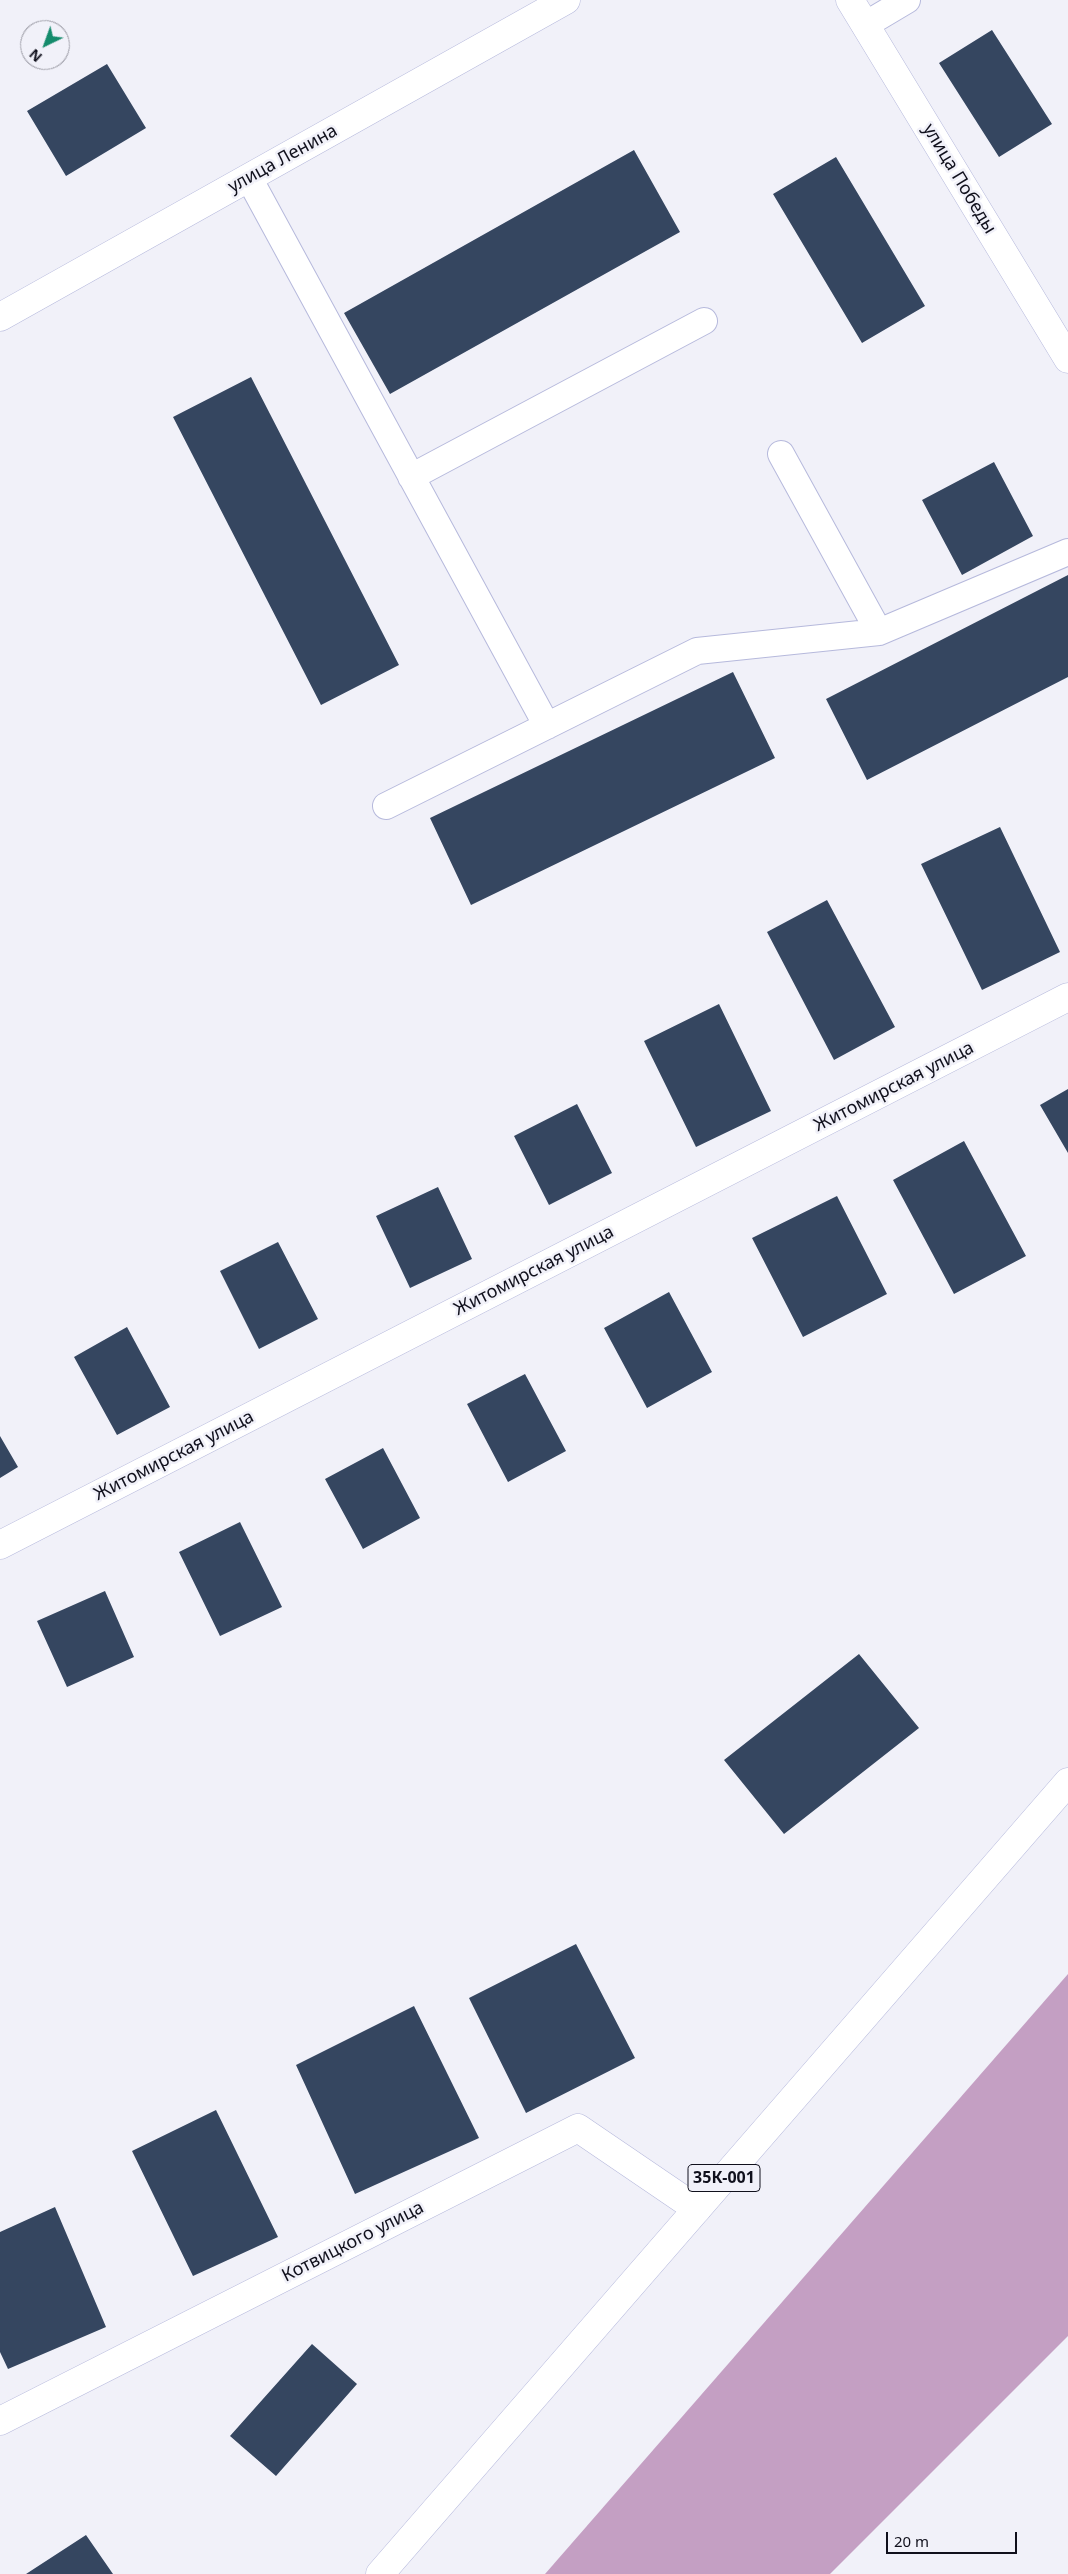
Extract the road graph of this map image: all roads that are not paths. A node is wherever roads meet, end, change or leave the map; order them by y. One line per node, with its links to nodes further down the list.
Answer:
1 (566, 0): 5 (main road, улица Ленина)
2 (850, 0): 4 (main road, улица Победы)
3 (907, 0): 4 (lane)
4 (865, 25): 8 (main road, улица Победы)
5 (249, 178): 6 (main road, улица Ленина); 10 (lane)
6 (0, 317)
7 (704, 321): 10 (lane)
8 (1068, 359)
9 (781, 454): 12 (lane)
10 (411, 477): 13 (lane)
11 (1068, 552): 12 (lane)
12 (879, 632): 13 (lane)
13 (547, 726): 14 (lane)
14 (386, 806)
15 (1068, 998): 16 (main road, Житомирская улица)
16 (0, 1545)
17 (1068, 1782): 18 (main road, 35К-001)
18 (697, 2209): 19 (main road, Котвицкого улица); 20 (main road, 35К-001)
19 (0, 2421)
20 (380, 2574)

